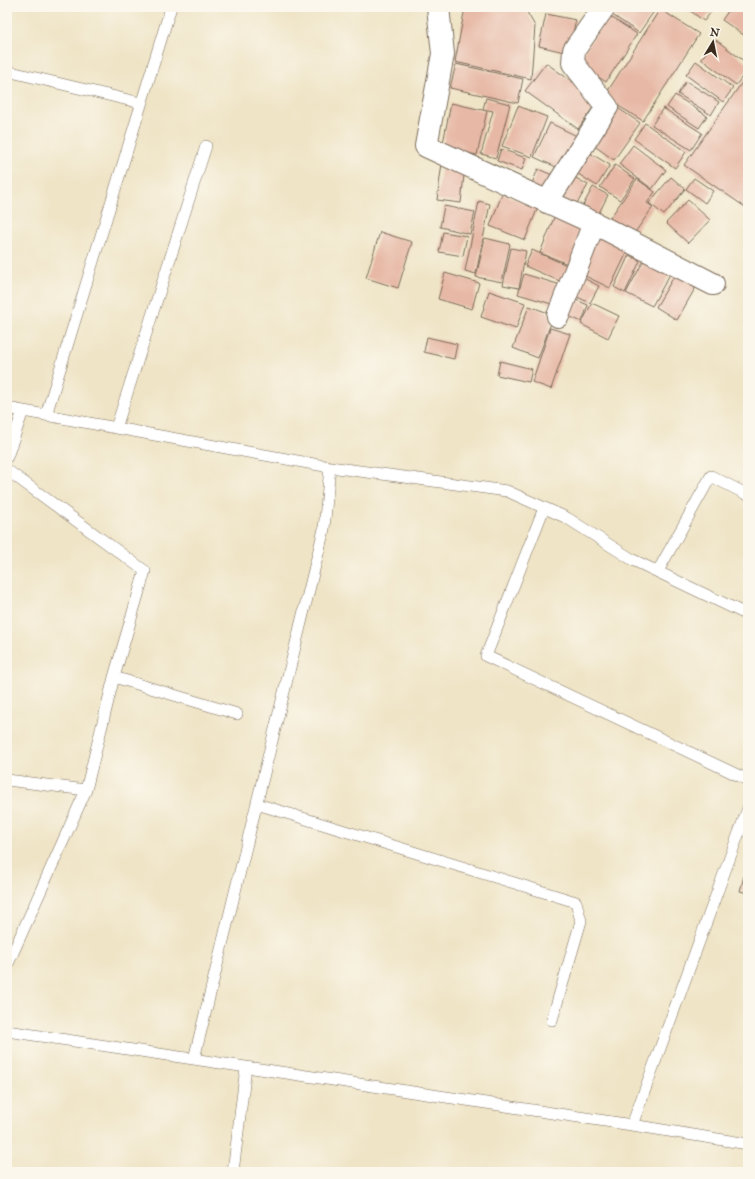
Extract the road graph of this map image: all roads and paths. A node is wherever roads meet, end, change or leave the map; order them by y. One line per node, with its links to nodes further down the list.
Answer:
1 (171, 7): 5 (lane)
2 (438, 7): 7 (street)
3 (604, 7): 7 (street)
4 (7, 71): 5 (lane)
5 (141, 103): 13 (lane)
6 (206, 146): 14 (lane)
7 (547, 202): 8 (street)
8 (594, 223): 9 (street); 10 (street)
9 (713, 284)
10 (558, 316)
11 (7, 408): 12 (lane)
12 (23, 411): 13 (lane); 15 (lane)
13 (46, 415): 14 (lane)
14 (116, 428): 16 (lane)
15 (7, 457)
16 (330, 467): 19 (lane); 27 (lane)
17 (7, 470): 22 (lane)
18 (748, 496): 20 (lane)
19 (544, 508): 20 (lane); 25 (lane)
20 (658, 571): 21 (lane)
21 (748, 615)
22 (114, 677): 23 (lane); 26 (lane)
23 (237, 714)
24 (7, 780): 26 (lane)
25 (748, 780)
26 (86, 790): 29 (lane)
27 (257, 804): 30 (lane); 32 (lane)
28 (748, 808): 34 (lane)
29 (7, 966)
30 (552, 1020)
31 (7, 1031): 32 (lane)
32 (194, 1059): 33 (lane)
33 (246, 1067): 34 (lane); 36 (lane)
34 (632, 1125): 35 (lane)
35 (748, 1144)
36 (233, 1172)

